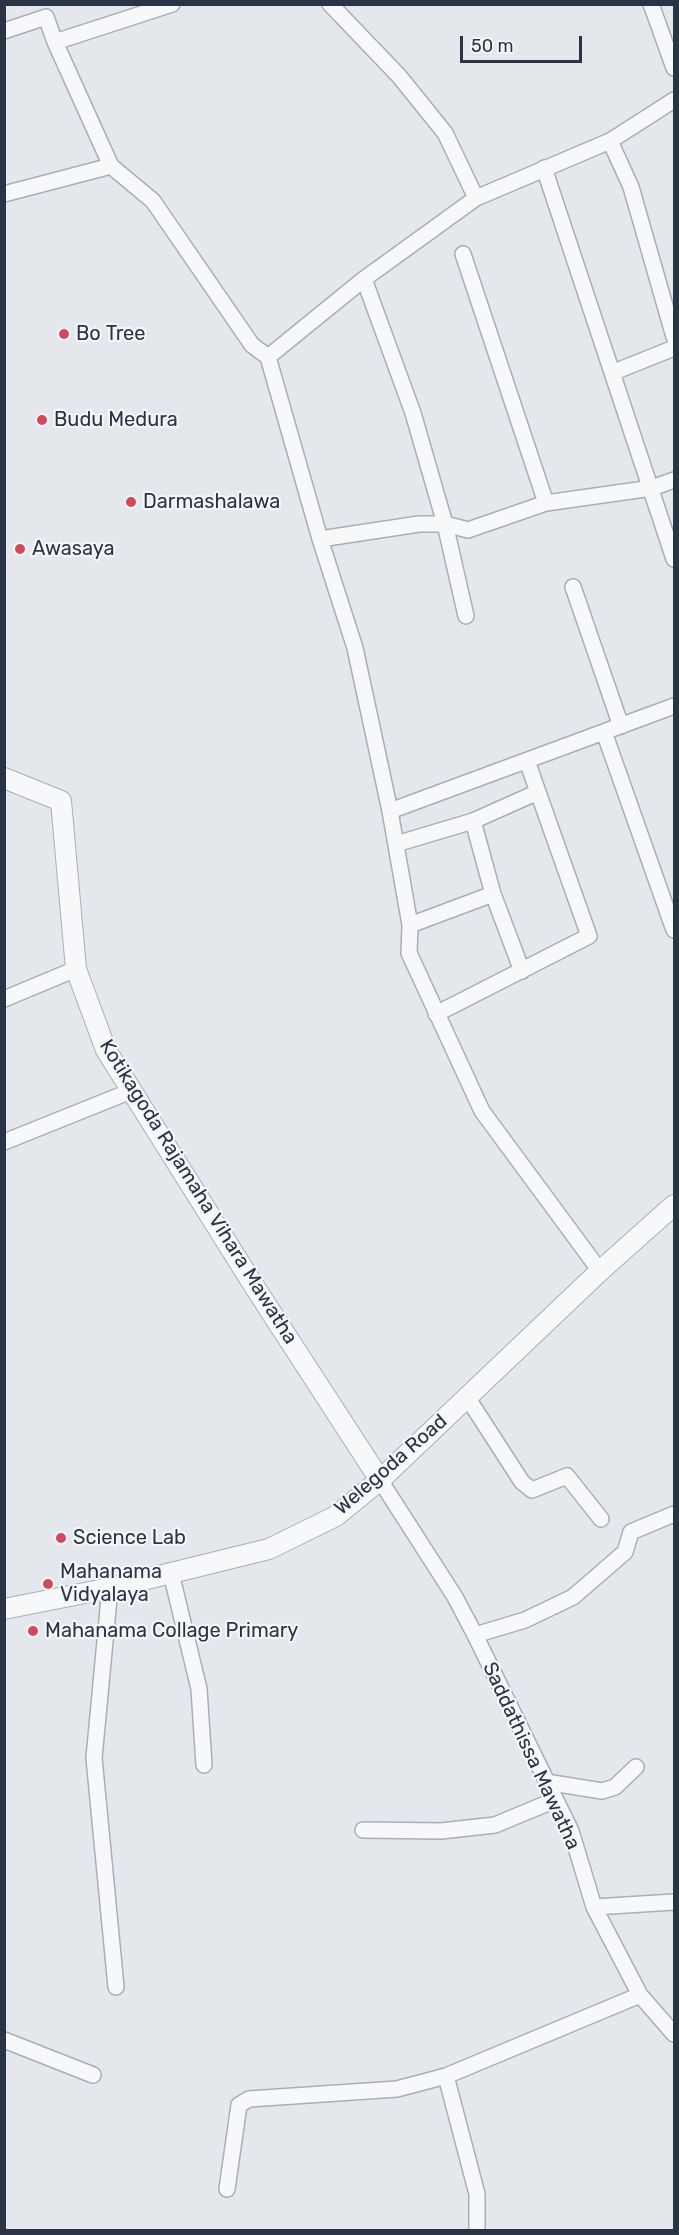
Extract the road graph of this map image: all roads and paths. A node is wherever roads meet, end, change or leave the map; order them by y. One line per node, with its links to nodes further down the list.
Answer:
1 (172, 4): 5 (street)
2 (330, 4): 12 (street)
3 (651, 4): 6 (street)
4 (4, 31): 5 (street)
5 (55, 42): 9 (street)
6 (675, 69)
7 (675, 100): 8 (street)
8 (610, 141): 10 (street); 15 (street)
9 (111, 165): 11 (street); 17 (street)
10 (544, 168): 12 (street); 18 (street)
11 (4, 194)
12 (476, 198): 14 (street)
13 (463, 254): 21 (street)
14 (364, 279): 17 (street); 22 (street)
15 (675, 337)
16 (675, 348): 18 (street)
17 (268, 357): 23 (street)
18 (614, 372): 20 (street)
19 (675, 480): 20 (street)
20 (652, 488): 21 (street); 24 (street)
21 (546, 503): 22 (street)
22 (445, 524): 23 (street); 26 (street)
23 (320, 539): 33 (street)
24 (674, 554)
25 (573, 586): 28 (street)
26 (466, 616)
27 (675, 706): 28 (street)
28 (621, 726): 29 (street)
29 (604, 732): 30 (street); 37 (street)
30 (526, 761): 32 (street); 33 (street)
31 (4, 778): 40 (street, Kotikagoda Rajamaha Vihara Mawatha)
32 (538, 792): 34 (street); 41 (street)
33 (390, 811): 35 (street)
34 (473, 821): 35 (street); 36 (street)
35 (396, 844): 38 (street)
36 (493, 894): 38 (street); 41 (street)
37 (671, 909): 39 (street)
38 (410, 925): 43 (street)
39 (675, 930)
40 (75, 969): 42 (street); 44 (street, Kotikagoda Rajamaha Vihara Mawatha)
41 (522, 970): 43 (street)
42 (4, 999)
43 (436, 1014): 47 (street)
44 (130, 1091): 45 (street); 49 (street, Kotikagoda Rajamaha Vihara Mawatha)
45 (4, 1142)
46 (675, 1205): 47 (street, Welegoda Road)
47 (600, 1271): 48 (street, Welegoda Road)
48 (467, 1397): 49 (street, Welegoda Road); 51 (street)
49 (380, 1480): 52 (street, Welegoda Road); 55 (street, Saddathissa Mawatha)
50 (675, 1514): 55 (street)
51 (601, 1519)
52 (171, 1573): 53 (street, Welegoda Road); 56 (street)
53 (110, 1588): 54 (street, Welegoda Road); 63 (street)
54 (4, 1609)
55 (475, 1635): 58 (street, Saddathissa Mawatha)
56 (204, 1765)
57 (636, 1767): 58 (street)
58 (546, 1782): 59 (street, Saddathissa Mawatha)
59 (555, 1800): 60 (street); 62 (street, Saddathissa Mawatha)
60 (363, 1830)
61 (675, 1902): 62 (street)
62 (594, 1907): 64 (street, Saddathissa Mawatha)
63 (116, 1987)
64 (640, 1995): 65 (street, Saddathissa Mawatha); 68 (street)
65 (675, 2034)
66 (4, 2040): 67 (street)
67 (93, 2075)
68 (446, 2076): 69 (street); 70 (street)
69 (227, 2189)
70 (477, 2230)

